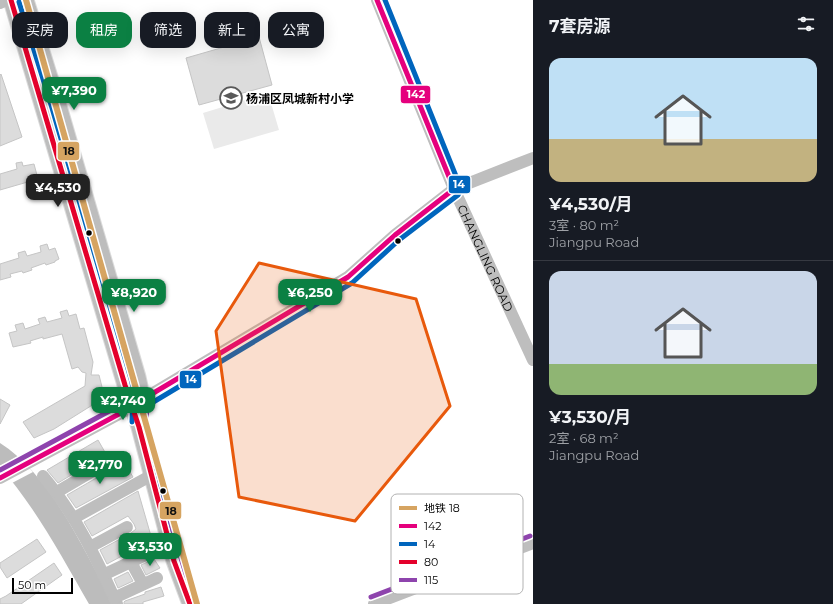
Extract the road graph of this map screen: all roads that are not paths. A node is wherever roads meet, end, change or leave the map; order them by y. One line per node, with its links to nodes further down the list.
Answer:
1 (7, 0): 5 (street)
2 (11, 0): 9 (main road)
3 (26, 0): 9 (main road)
4 (377, 0): 7 (street, CHANGLING ROAD)
5 (0, 3)
6 (533, 158): 7 (street)
7 (454, 189): 8 (street, CHANGLING ROAD); 9 (street)
8 (533, 360)
9 (136, 404): 11 (main road); 13 (street)
10 (113, 459): 14 (street)
11 (152, 475): 15 (street); 18 (main road)
12 (43, 476): 14 (street)
13 (3, 477)
14 (57, 492): 15 (street)
15 (74, 518): 19 (street)
16 (126, 527): 19 (street)
17 (533, 543): 20 (street)
18 (169, 544): 21 (street); 27 (main road)
19 (90, 547): 22 (street)
20 (523, 547)
21 (131, 562): 22 (street); 24 (street)
22 (103, 575): 26 (street)
23 (157, 578): 24 (street)
24 (143, 584): 26 (street)
25 (400, 594): 28 (street)
26 (116, 601)
27 (190, 604)
28 (374, 604)

